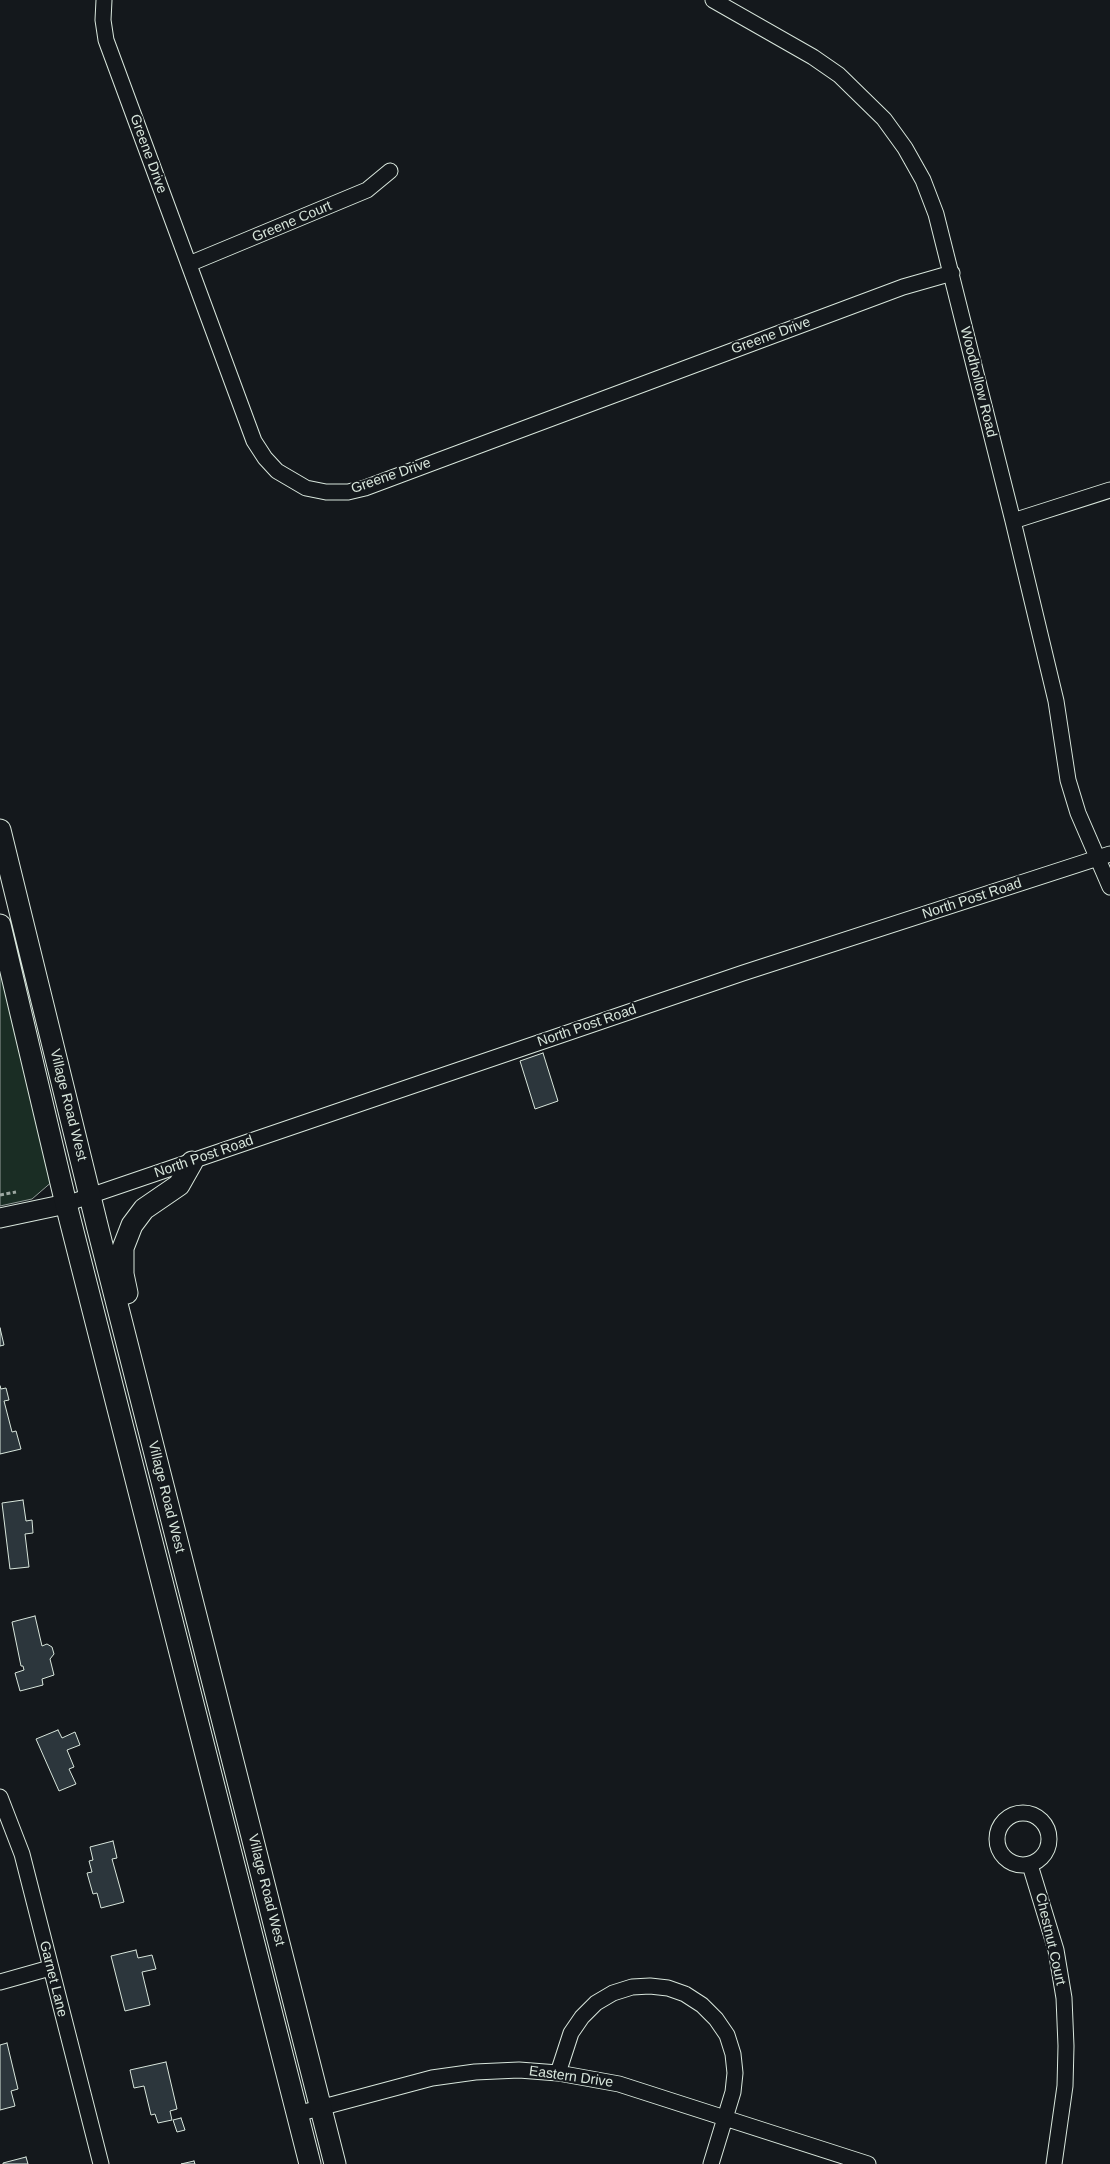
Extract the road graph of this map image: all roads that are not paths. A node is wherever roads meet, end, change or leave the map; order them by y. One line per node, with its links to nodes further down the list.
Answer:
1 (104, 0): 4 (street, Greene Drive)
2 (713, 0): 5 (street, Woodhollow Road)
3 (390, 171): 4 (street, Greene Court)
4 (189, 264): 5 (street, Greene Drive)
5 (952, 274): 7 (street, Woodhollow Road)
6 (1110, 490): 7 (street)
7 (1013, 522): 9 (street, Woodhollow Road)
8 (0, 830): 13 (main road, Village Road West)
9 (1103, 856): 10 (street, Woodhollow Road); 12 (street, North Post Road)
10 (1110, 887)
11 (0, 925): 14 (main road, Village Road West)
12 (192, 1162): 13 (street, North Post Road); 16 (main road)
13 (90, 1197): 14 (street, North Post Road); 16 (main road, Village Road West)
14 (66, 1204): 15 (street); 23 (main road, Village Road West)
15 (0, 1218)
16 (215, 1687): 22 (main road, Village Road West)
17 (0, 1797): 19 (street, Garnet Lane)
18 (1030, 1864): 30 (street, Chestnut Court)
19 (50, 1968): 20 (street); 25 (street, Garnet Lane)
20 (0, 1982)
21 (558, 2073): 22 (street, Eastern Drive); 24 (street, Eastern Drive); 24 (street)
22 (321, 2108): 23 (street, Eastern Drive); 27 (main road, Village Road West)
23 (297, 2114): 26 (main road, Village Road West)
24 (726, 2118): 28 (street); 29 (street, Eastern Drive)
25 (101, 2164)
26 (310, 2164)
27 (335, 2164)
28 (711, 2164)
29 (868, 2164)
30 (1054, 2164)

